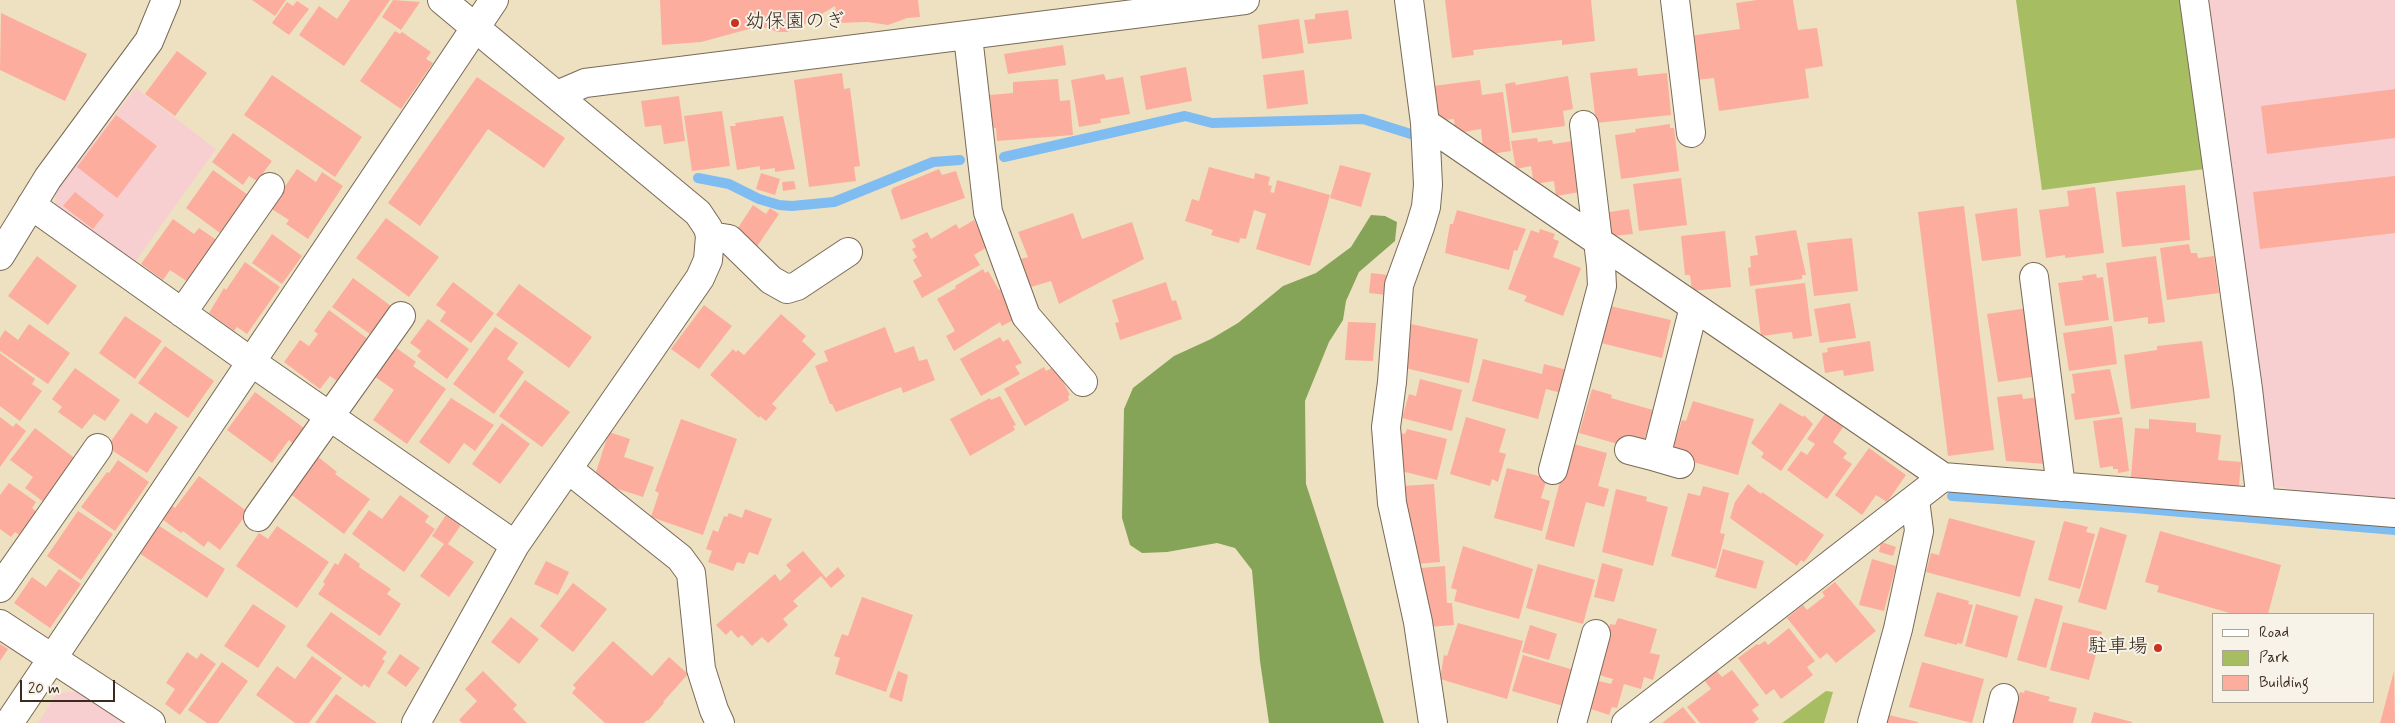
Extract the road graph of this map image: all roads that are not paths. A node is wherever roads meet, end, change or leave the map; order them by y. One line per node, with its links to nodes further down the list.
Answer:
1 (166, 0): 15 (street)
2 (442, 0): 8 (street)
3 (494, 0): 8 (street)
4 (1245, 0): 9 (street)
5 (1409, 0): 11 (street)
6 (1675, 0): 13 (street)
7 (2194, 0): 34 (street)
8 (476, 26): 10 (street); 24 (street)
9 (968, 36): 10 (street); 25 (street)
10 (556, 95): 16 (street)
11 (1425, 123): 18 (street); 46 (street)
12 (1584, 125): 18 (street)
13 (1691, 134)
14 (270, 187): 21 (street)
15 (31, 206): 19 (street); 21 (street)
16 (710, 236): 17 (street); 29 (street)
17 (848, 252)
18 (1600, 253): 22 (street); 30 (street)
19 (0, 256)
20 (2034, 277): 32 (street)
21 (182, 313): 24 (street)
22 (1692, 315): 28 (street); 31 (street)
23 (402, 316): 26 (street)
24 (250, 361): 26 (street); 41 (street)
25 (1083, 382)
26 (330, 416): 36 (street); 37 (street)
27 (98, 448): 38 (street)
28 (1628, 450)
29 (568, 469): 37 (street); 45 (street)
30 (1553, 470)
31 (1943, 478): 32 (street); 33 (street)
32 (2061, 487): 34 (street)
33 (1915, 500): 48 (street); 49 (street)
34 (2261, 502): 35 (street)
35 (2395, 513)
36 (258, 517)
37 (515, 545): 44 (street)
38 (0, 588)
39 (0, 624): 41 (street)
40 (1596, 634): 47 (street)
41 (53, 659): 42 (street); 43 (street)
42 (9, 723)
43 (151, 723)
44 (416, 723)
45 (720, 723)
46 (1433, 723)
47 (1572, 723)
48 (1626, 723)
49 (1872, 723)

